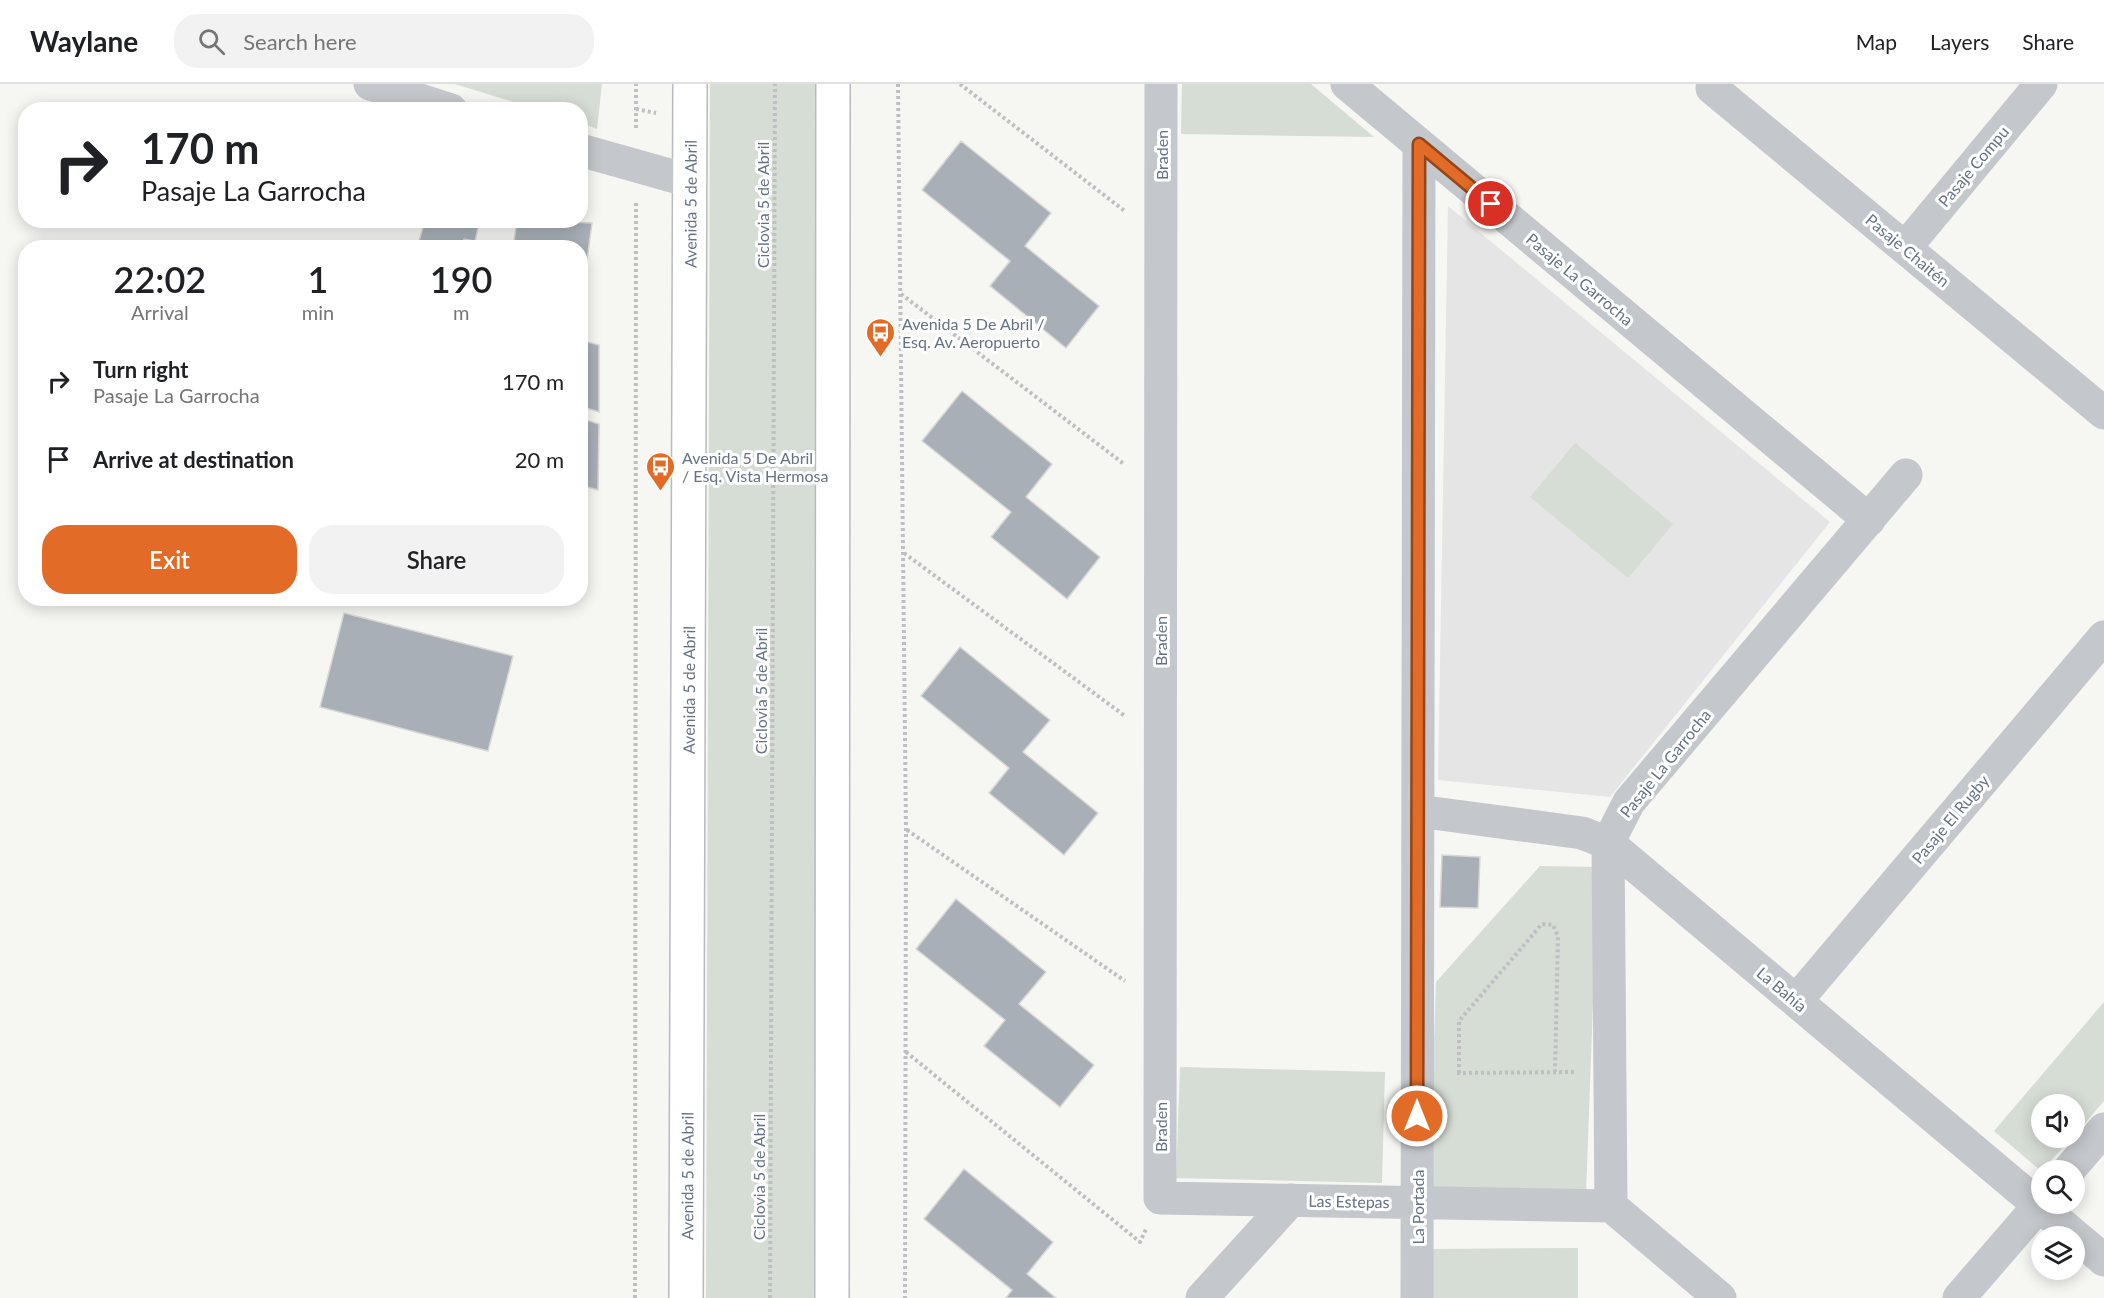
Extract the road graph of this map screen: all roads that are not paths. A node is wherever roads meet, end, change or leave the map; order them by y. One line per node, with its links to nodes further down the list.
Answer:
1 (370, 84): 8 (street)
2 (690, 84): 11 (main road, Avenida 5 de Abril)
3 (832, 84): 31 (main road)
4 (1161, 84): 23 (street, Braden)
5 (1347, 84): 9 (street, Pasaje La Garrocha)
6 (2041, 84): 12 (street, Pasaje Compu)
7 (1713, 86): 12 (street, Pasaje Chaitén)
8 (426, 102)
9 (1419, 144): 15 (street, Pasaje La Garrocha); 17 (street, La Portada)
10 (588, 152): 11 (street)
11 (690, 181): 30 (main road, Avenida 5 de Abril)
12 (1905, 248): 13 (street, Pasaje Chaitén)
13 (2100, 403)
14 (1906, 475): 15 (street, Pasaje La Garrocha)
15 (1869, 520): 18 (street, Pasaje La Garrocha)
16 (2104, 637): 19 (street, Pasaje El Rugby)
17 (1418, 811): 18 (street, La Bahía); 25 (street, La Portada)
18 (1608, 843): 19 (street, La Bahía); 26 (street, Pasaje La Garrocha)
19 (1796, 1001): 22 (street, La Bahía)
20 (2104, 1129): 21 (street)
21 (2078, 1160)
22 (2031, 1197)
23 (1160, 1198): 24 (street, Las Estepas)
24 (1291, 1200): 25 (street, Las Estepas); 32 (street)
25 (1417, 1202): 26 (street, Las Estepas); 33 (street, La Portada)
26 (1611, 1206): 34 (street)
27 (2031, 1214): 35 (street)
28 (2051, 1214): 29 (street, La Bahía)
29 (2104, 1260)
30 (686, 1298)
31 (831, 1298)
32 (1202, 1298)
33 (1417, 1298)
34 (1720, 1298)
35 (1959, 1298)

